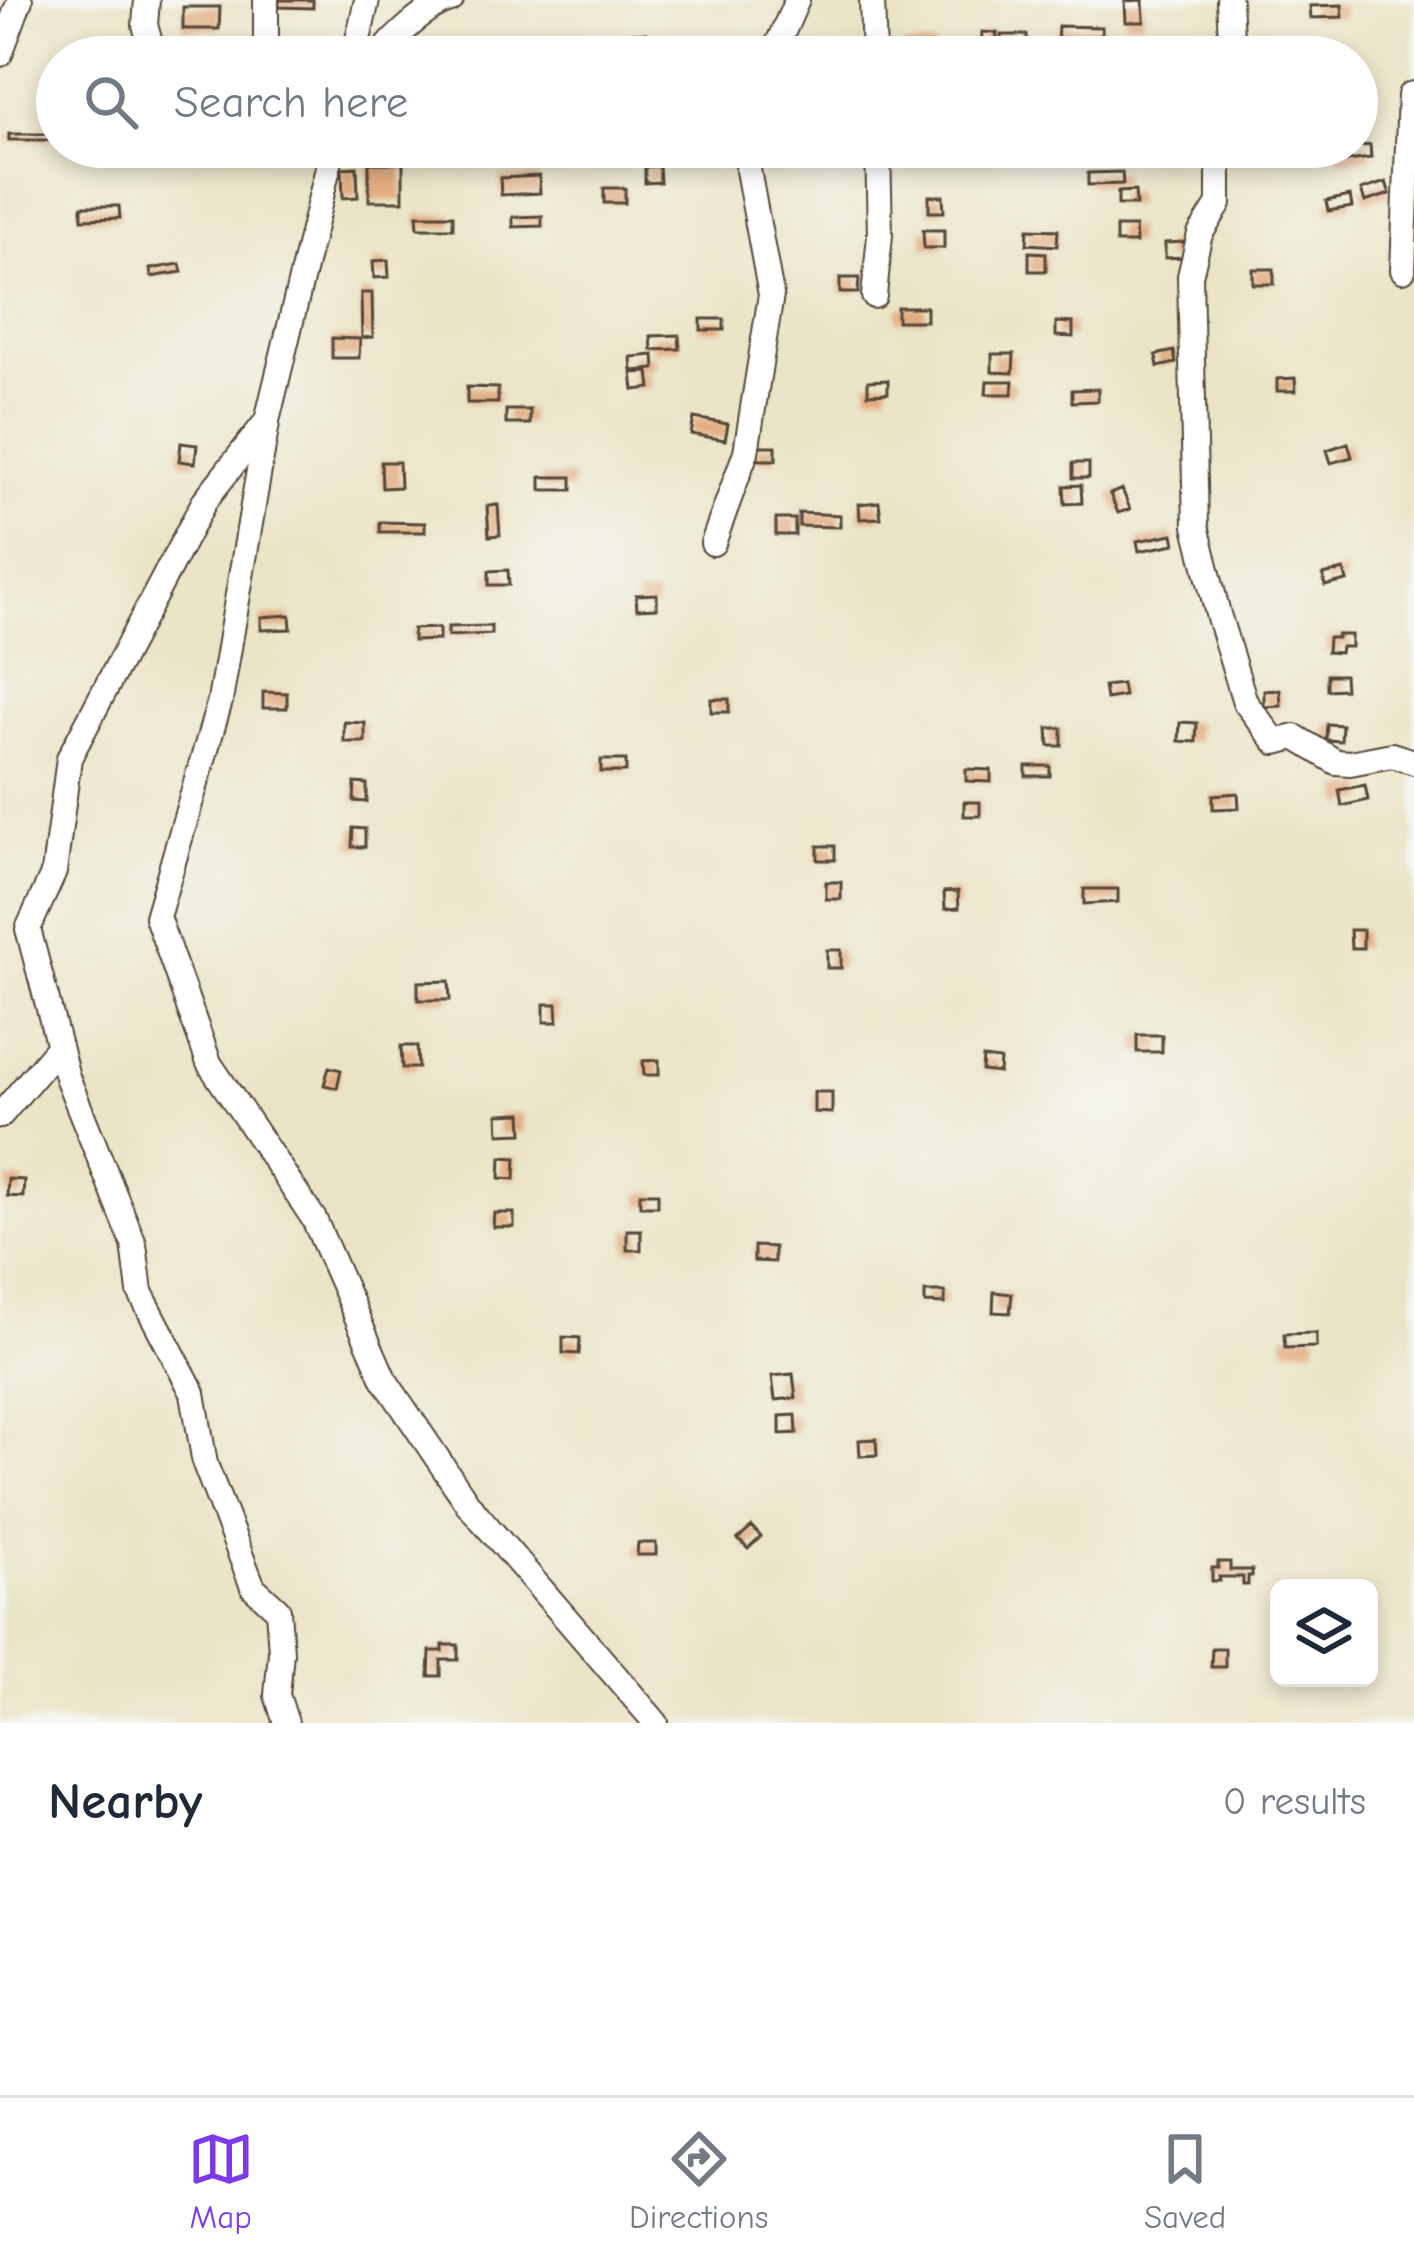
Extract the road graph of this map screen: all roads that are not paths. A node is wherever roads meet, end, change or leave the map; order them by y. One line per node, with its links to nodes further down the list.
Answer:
1 (20, 0): 16 (street)
2 (147, 0): 9 (street)
3 (266, 0): 10 (street)
4 (368, 0): 11 (street)
5 (452, 0): 12 (street)
6 (797, 0): 13 (street)
7 (872, 0): 14 (street)
8 (1229, 0): 15 (street)
9 (148, 36)
10 (266, 36)
11 (360, 36)
12 (399, 36)
13 (781, 36)
14 (873, 36)
15 (1231, 36)
16 (0, 54)
17 (1414, 94): 22 (street)
18 (328, 168): 24 (street)
19 (748, 168): 25 (street)
20 (878, 168): 23 (street)
21 (1219, 168): 26 (street)
22 (1403, 270)
23 (874, 296)
24 (267, 421): 27 (street); 30 (street)
25 (713, 543)
26 (1414, 762)
27 (58, 1046): 28 (street); 29 (street)
28 (0, 1116)
29 (286, 1723)
30 (656, 1723)

